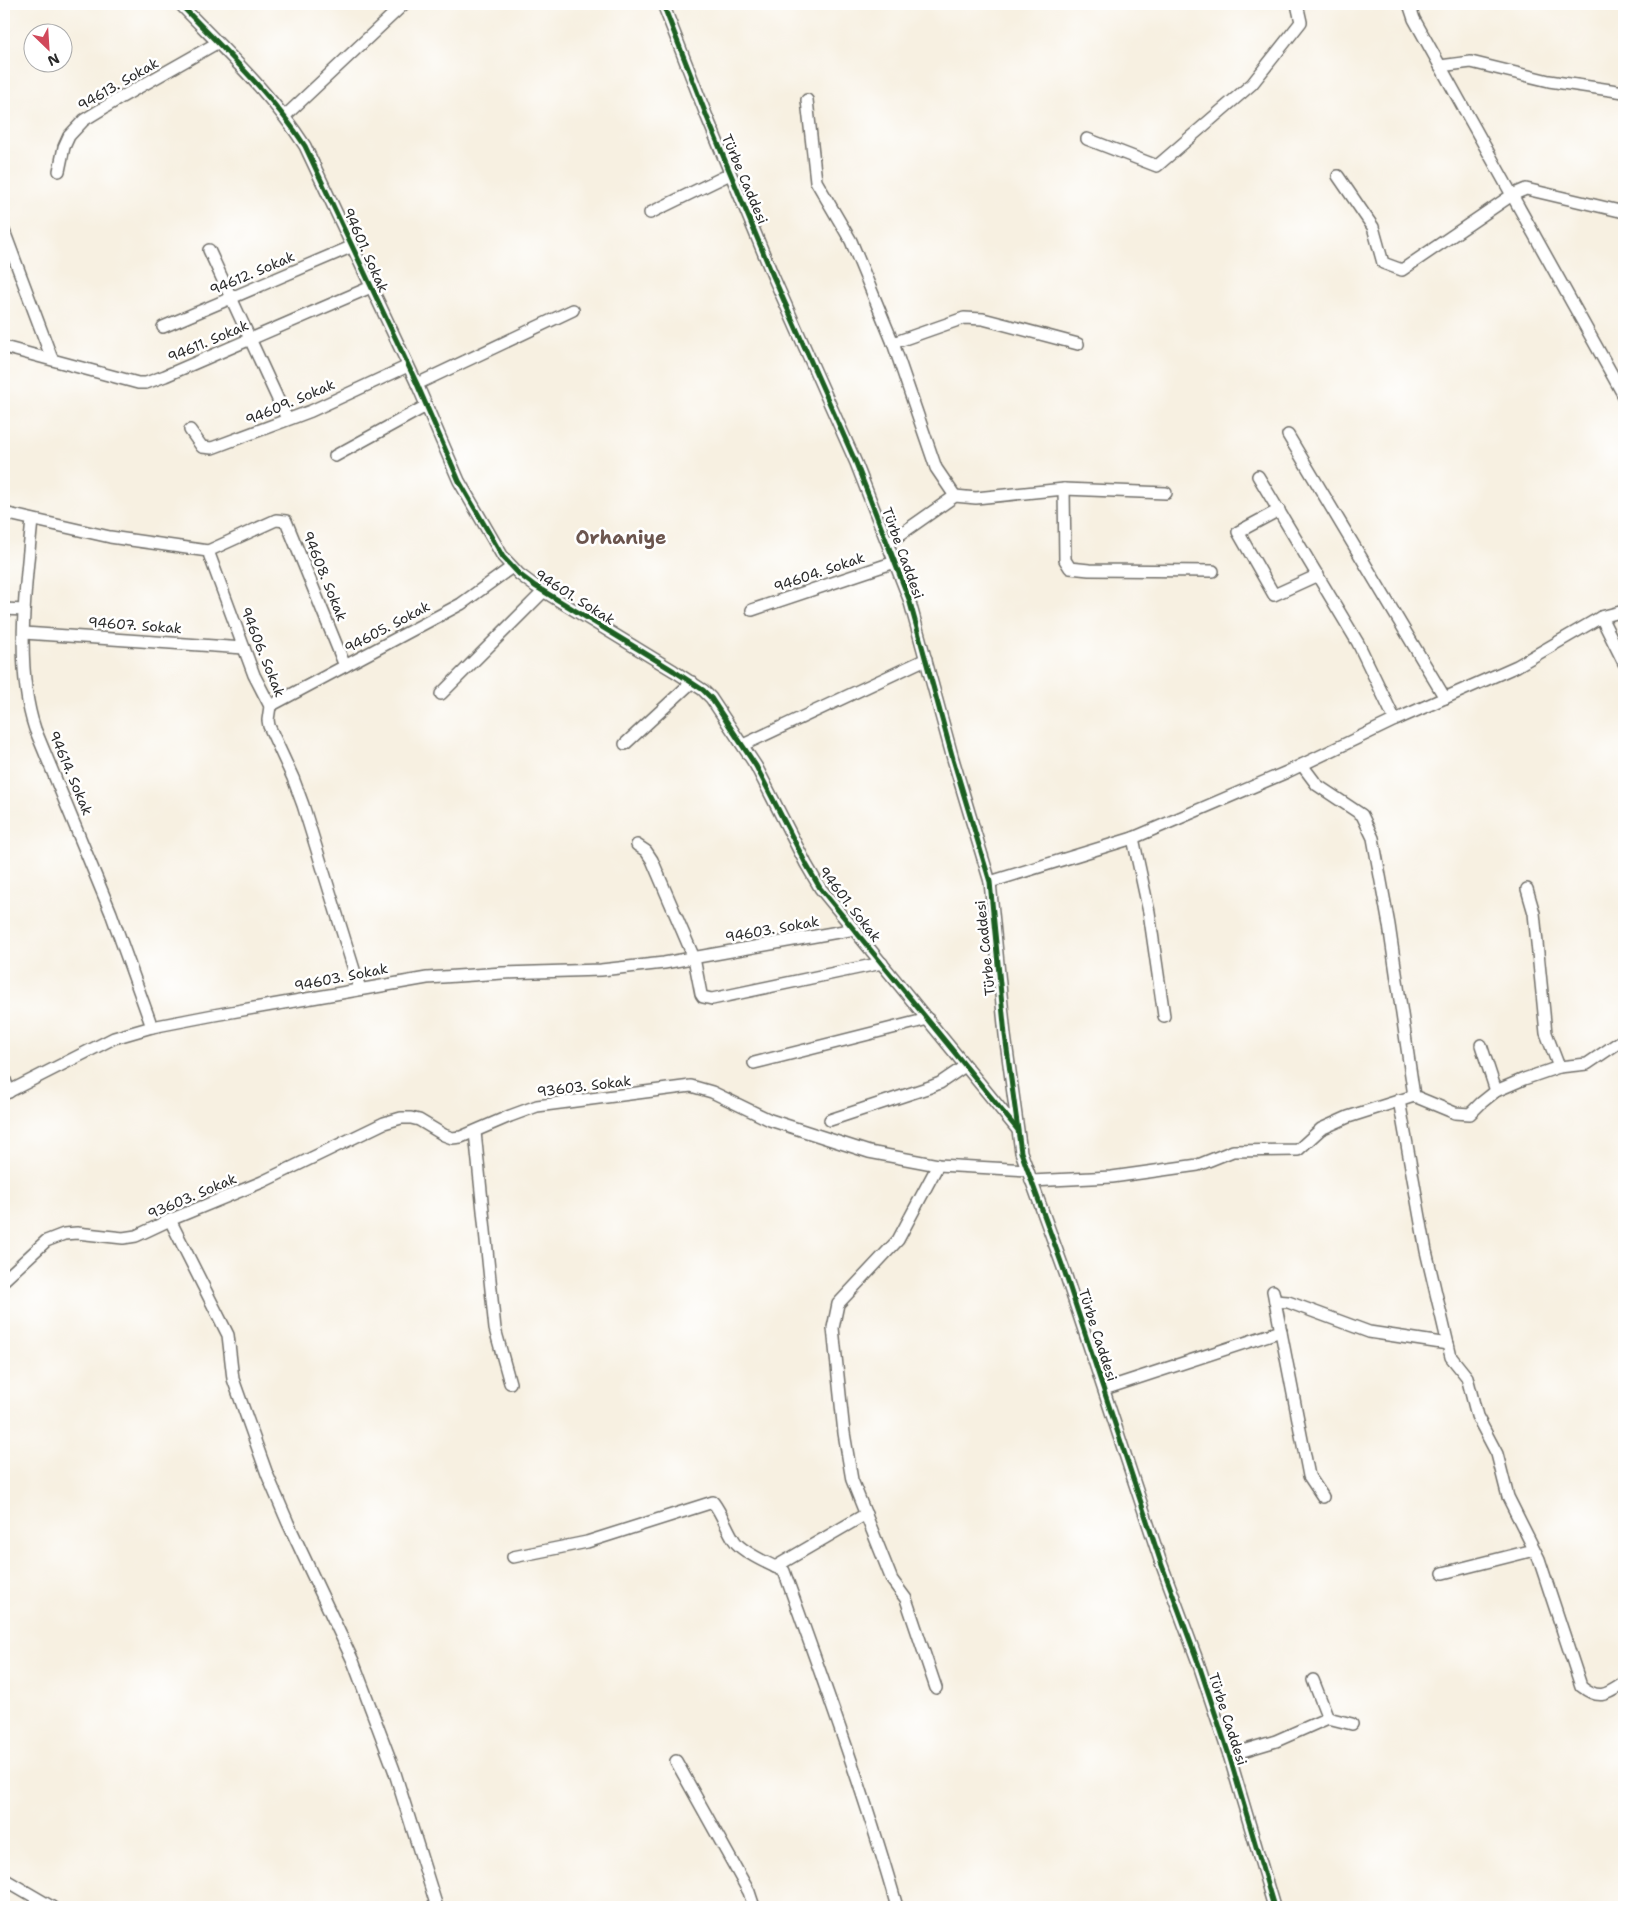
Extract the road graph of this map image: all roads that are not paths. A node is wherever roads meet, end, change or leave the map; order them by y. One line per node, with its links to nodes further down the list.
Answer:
1 (180, 4): 6 (street, 94601. Sokak)
2 (404, 4): 10 (street)
3 (662, 4): 13 (street, Türbe Caddesi)
4 (1297, 4): 11 (street)
5 (1410, 4): 7 (street)
6 (217, 43): 10 (street, 94601. Sokak); 12 (street, 94613. Sokak)
7 (1440, 66): 8 (street); 15 (street)
8 (1624, 92)
9 (807, 100): 26 (street)
10 (285, 116): 19 (street, 94601. Sokak)
11 (1087, 139)
12 (59, 171)
13 (730, 174): 17 (street); 45 (street, Türbe Caddesi)
14 (1338, 176): 15 (street)
15 (1512, 195): 16 (street); 32 (street)
16 (1624, 212)
17 (650, 213)
18 (4, 231): 29 (street)
19 (353, 246): 21 (street, 94601. Sokak); 22 (street, 94612. Sokak)
20 (209, 250): 22 (street)
21 (371, 287): 25 (street, 94611. Sokak); 30 (street, 94601. Sokak)
22 (231, 298): 24 (street, 94612. Sokak); 25 (street)
23 (573, 310): 31 (street)
24 (163, 328)
25 (250, 339): 29 (street, 94611. Sokak); 34 (street)
26 (893, 343): 27 (street); 41 (street)
27 (1078, 344)
28 (4, 347): 29 (street, 94611. Sokak)
29 (52, 359)
30 (408, 366): 31 (street, 94601. Sokak); 34 (street, 94609. Sokak)
31 (417, 384): 33 (street, 94601. Sokak)
32 (1624, 396)
33 (426, 406): 37 (street); 48 (street, 94601. Sokak)
34 (287, 419): 35 (street, 94609. Sokak)
35 (190, 430)
36 (1288, 435): 64 (street)
37 (335, 456)
38 (1258, 476): 42 (street)
39 (1064, 488): 40 (street); 41 (street); 49 (street)
40 (1166, 493)
41 (954, 496): 45 (street)
42 (1279, 510): 50 (street); 50 (street)
43 (4, 513): 44 (street)
44 (32, 520): 46 (street); 53 (street, 94614. Sokak)
45 (888, 543): 47 (street, Türbe Caddesi)
46 (208, 551): 58 (street, 94606. Sokak); 61 (street, 94608. Sokak)
47 (895, 562): 54 (street, 94604. Sokak); 59 (street, Türbe Caddesi)
48 (512, 567): 51 (street, 94601. Sokak); 61 (street, 94605. Sokak)
49 (1212, 571)
50 (1318, 575): 66 (street)
51 (543, 592): 62 (street, 94601. Sokak); 63 (street, 94601. Sokak)
52 (4, 610): 53 (street)
53 (24, 610): 57 (street, 94614. Sokak)
54 (752, 610)
55 (1624, 611): 56 (street)
56 (1602, 617): 60 (street); 64 (street)
57 (24, 633): 58 (street, 94607. Sokak); 80 (street, 94614. Sokak)
58 (244, 648): 65 (street, 94606. Sokak)
59 (926, 659): 68 (street); 72 (street, Türbe Caddesi)
60 (1624, 663)
61 (345, 666): 65 (street, 94605. Sokak)
62 (692, 682): 67 (street); 68 (street, 94601. Sokak)
63 (441, 694)
64 (1445, 698): 66 (street)
65 (270, 706): 77 (street, 94606. Sokak)
66 (1396, 720): 69 (street)
67 (625, 744)
68 (743, 745): 74 (street, 94601. Sokak)
69 (1302, 765): 70 (street); 89 (street)
70 (1133, 838): 72 (street); 78 (street)
71 (637, 845): 75 (street)
72 (990, 882): 92 (street, Türbe Caddesi)
73 (1527, 889): 85 (street)
74 (855, 929): 75 (street, 94603. Sokak); 76 (street, 94601. Sokak)
75 (694, 958): 76 (street, 94601. Sokak); 77 (street, 94603. Sokak)
76 (882, 963): 79 (street, 94601. Sokak)
77 (360, 989): 80 (street, 94603. Sokak)
78 (1164, 1016)
79 (928, 1019): 83 (street); 84 (street, 94601. Sokak)
80 (152, 1027): 88 (street, 94603. Sokak)
81 (1624, 1039): 85 (street)
82 (1481, 1046): 87 (street)
83 (754, 1063)
84 (965, 1066): 91 (street); 92 (street, 94601. Sokak)
85 (1559, 1067): 87 (street)
86 (4, 1077): 88 (street, 94603. Sokak)
87 (1496, 1091): 89 (street)
88 (6, 1093)
89 (1414, 1096): 90 (street)
90 (1399, 1100): 96 (street); 100 (street)
91 (830, 1120)
92 (1017, 1129): 95 (street, Türbe Caddesi)
93 (474, 1132): 94 (street, 93603. Sokak); 97 (street, 93603. Sokak); 101 (street)
94 (938, 1165): 95 (street, 93603. Sokak); 104 (street)
95 (1027, 1170): 96 (street, Türbe Caddesi)
96 (1031, 1181): 102 (street, Türbe Caddesi)
97 (170, 1220): 98 (street, 93603. Sokak); 118 (street)
98 (4, 1280)
99 (1281, 1332): 100 (street); 102 (street); 103 (street)
100 (1448, 1344): 105 (street)
101 (510, 1383)
102 (1104, 1389): 114 (street, Türbe Caddesi)
103 (1323, 1497)
104 (866, 1514): 107 (street); 111 (street)
105 (1534, 1550): 108 (street); 110 (street)
106 (513, 1557): 107 (street)
107 (775, 1567): 120 (street)
108 (1443, 1573)
109 (1313, 1680): 112 (street)
110 (1624, 1683)
111 (936, 1688)
112 (1328, 1718): 113 (street); 114 (street)
113 (1352, 1724)
114 (1229, 1754): 121 (street, Türbe Caddesi)
115 (676, 1760): 119 (street)
116 (4, 1878): 117 (street)
117 (52, 1907)
118 (437, 1907)
119 (754, 1907)
120 (897, 1907)
121 (1274, 1907)

